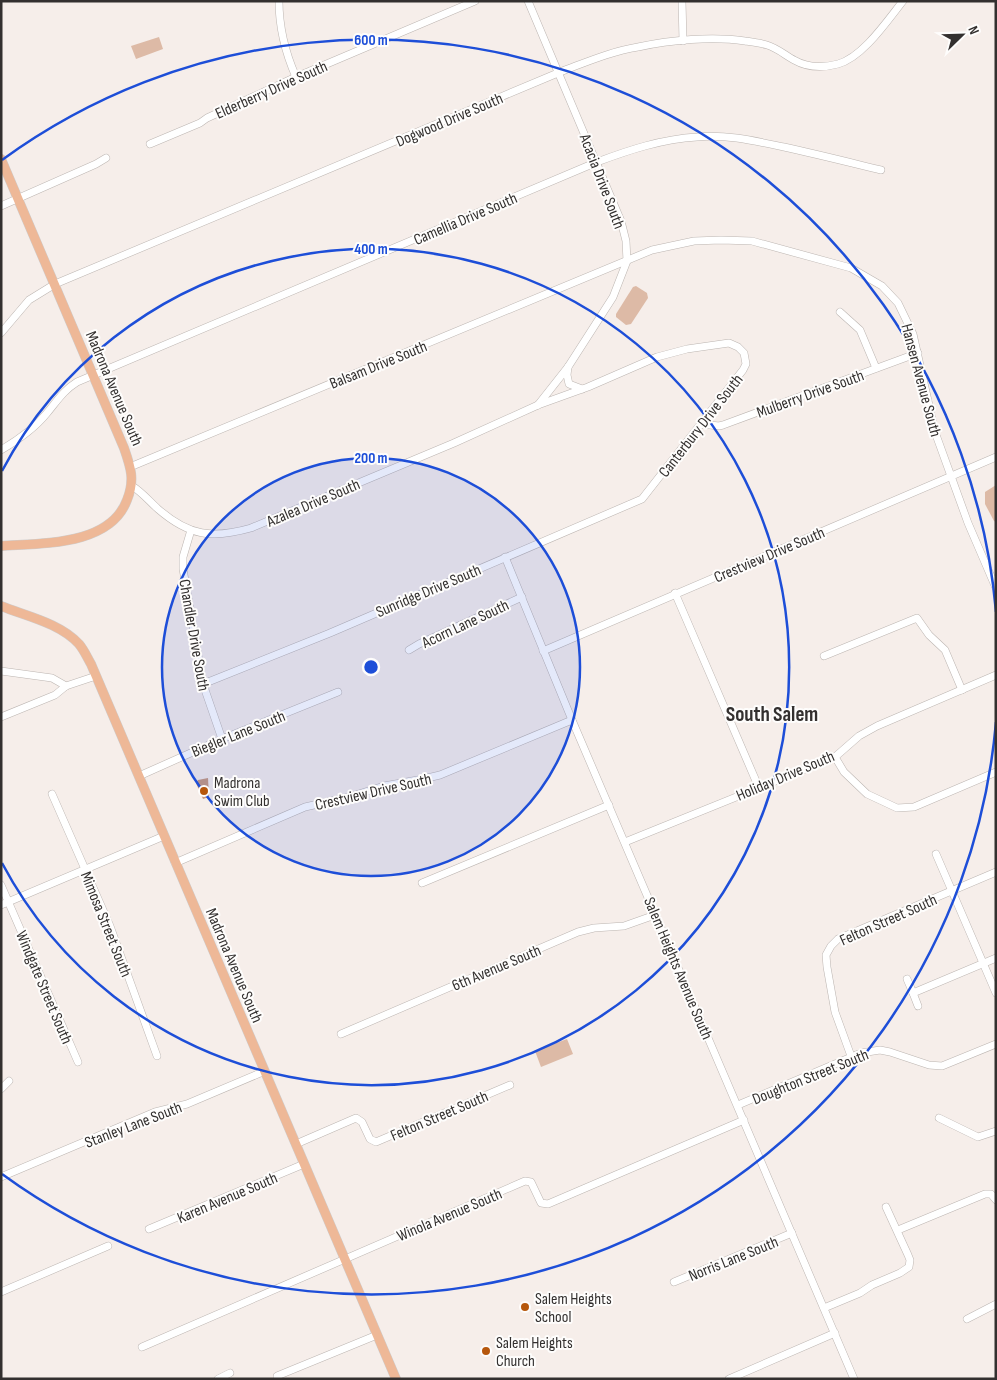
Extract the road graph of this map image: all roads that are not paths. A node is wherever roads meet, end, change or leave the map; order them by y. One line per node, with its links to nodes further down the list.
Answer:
1 (279, 1): 8 (street)
2 (475, 1): 8 (street, Elderberry Drive South)
3 (528, 1): 7 (street, Acacia Drive South)
4 (682, 1): 6 (street)
5 (903, 1): 6 (street, Dogwood Drive South)
6 (683, 41): 7 (street, Dogwood Drive South)
7 (559, 73): 12 (street, Acacia Drive South); 17 (street, Dogwood Drive South)
8 (296, 77): 9 (street, Elderberry Drive South)
9 (150, 144)
10 (106, 158): 14 (street)
11 (1, 159): 14 (main road, Madrona Avenue South)
12 (597, 162): 13 (street, Camellia Drive South); 16 (street, Acacia Drive South); 24 (street, Camellia Drive South)
13 (880, 170)
14 (18, 198): 15 (street); 17 (main road, Madrona Avenue South)
15 (1, 206)
16 (626, 261): 20 (street, Hansen Avenue South); 22 (street, Acacia Drive South); 30 (street, Balsam Drive South)
17 (55, 284): 19 (street, Dogwood Drive South); 24 (main road, Madrona Avenue South)
18 (840, 312): 23 (street)
19 (1, 333)
20 (918, 353): 23 (street, Mulberry Drive South); 31 (street, Hansen Avenue South)
21 (746, 358): 25 (street, Azalea Drive South); 27 (street, Canterbury Drive South)
22 (568, 367): 25 (street); 26 (street, Acacia Drive South)
23 (876, 368): 27 (street, Mulberry Drive South)
24 (93, 375): 28 (street, Camellia Drive South); 30 (main road, Madrona Avenue South)
25 (582, 389): 26 (street, Azalea Drive South)
26 (538, 405): 34 (street, Azalea Drive South)
27 (701, 424): 33 (street, Canterbury Drive South)
28 (1, 450)
29 (996, 458): 31 (street, Crestview Drive South)
30 (130, 467): 32 (main road, Madrona Avenue South)
31 (951, 476): 37 (street, Hansen Avenue South); 38 (street, Crestview Drive South)
32 (132, 486): 34 (street, Azalea Drive South); 35 (main road, Madrona Avenue South)
33 (650, 490): 36 (street, Sunridge Drive South)
34 (191, 530): 47 (street, Chandler Drive South)
35 (1, 546)
36 (506, 557): 39 (street, Salem Heights Avenue South); 47 (street, Sunridge Drive South)
37 (996, 588)
38 (675, 594): 42 (street, Crestview Drive South); 57 (street)
39 (522, 597): 41 (street, Acorn Lane South); 42 (street, Salem Heights Avenue South)
40 (1, 606): 46 (main road, Madrona Avenue South)
41 (409, 650)
42 (543, 651): 52 (street, Salem Heights Avenue South)
43 (824, 656): 49 (street)
44 (1, 671): 48 (street)
45 (996, 675): 49 (street, Holiday Drive South)
46 (96, 676): 48 (street); 56 (main road, Madrona Avenue South)
47 (203, 684): 53 (street, Chandler Drive South)
48 (66, 686): 51 (street)
49 (962, 690): 54 (street, Holiday Drive South)
50 (338, 692): 53 (street, Biegler Lane South)
51 (1, 717)
52 (572, 720): 59 (street, Salem Heights Avenue South); 63 (street, Crestview Drive South)
53 (222, 738): 56 (street, Biegler Lane South)
54 (835, 756): 55 (street); 57 (street, Holiday Drive South)
55 (996, 772)
56 (139, 776): 60 (main road, Madrona Avenue South)
57 (759, 788): 61 (street, Holiday Drive South)
58 (52, 794): 64 (street, Mimosa Street South)
59 (609, 805): 61 (street, Salem Heights Avenue South); 66 (street)
60 (164, 836): 63 (main road, Madrona Avenue South); 64 (street)
61 (624, 842): 71 (street, Salem Heights Avenue South)
62 (936, 854): 68 (street)
63 (175, 863): 83 (main road, Madrona Avenue South)
64 (85, 869): 69 (street); 80 (street, Mimosa Street South)
65 (996, 872): 68 (street, Felton Street South)
66 (422, 883)
67 (1, 885): 69 (street, Windgate Street South)
68 (952, 891): 73 (street); 81 (street, Felton Street South)
69 (9, 902): 70 (street); 82 (street, Windgate Street South)
70 (1, 906)
71 (656, 915): 78 (street, 6th Avenue South); 87 (street, Salem Heights Avenue South)
72 (996, 958): 73 (street)
73 (984, 963): 75 (street); 76 (street)
74 (907, 979): 75 (street)
75 (913, 993): 77 (street)
76 (996, 993)
77 (918, 1006)
78 (341, 1034)
79 (996, 1044): 81 (street, Doughton Street South)
80 (157, 1056)
81 (851, 1056): 87 (street, Doughton Street South)
82 (78, 1062)
83 (264, 1071): 91 (main road, Madrona Avenue South); 93 (street, Stanley Lane South)
84 (9, 1081): 86 (street)
85 (510, 1085): 91 (street, Felton Street South)
86 (1, 1089)
87 (738, 1105): 89 (street, Salem Heights Avenue South)
88 (938, 1118): 90 (street)
89 (744, 1120): 98 (street, Salem Heights Avenue South); 100 (street, Winola Avenue South)
90 (996, 1131)
91 (296, 1144): 92 (main road, Madrona Avenue South)
92 (304, 1164): 96 (street, Karen Avenue South); 100 (main road, Madrona Avenue South)
93 (1, 1177)
94 (993, 1197): 97 (street)
95 (886, 1207): 97 (street)
96 (149, 1229)
97 (898, 1230): 104 (street)
98 (792, 1233): 101 (street, Norris Lane South); 104 (street, Salem Heights Avenue South)
99 (108, 1246): 102 (street)
100 (345, 1259): 107 (main road, Madrona Avenue South); 108 (street, Winola Avenue South)
101 (674, 1282)
102 (1, 1292)
103 (996, 1304): 105 (street)
104 (824, 1308): 106 (street, Salem Heights Avenue South)
105 (967, 1319)
106 (835, 1333): 113 (street); 114 (street, Salem Heights Avenue South)
107 (377, 1335): 111 (street); 112 (main road, Madrona Avenue South)
108 (142, 1346)
109 (230, 1374): 110 (street)
110 (218, 1379)
111 (277, 1379)
112 (396, 1379)
113 (729, 1379)
114 (854, 1379)

